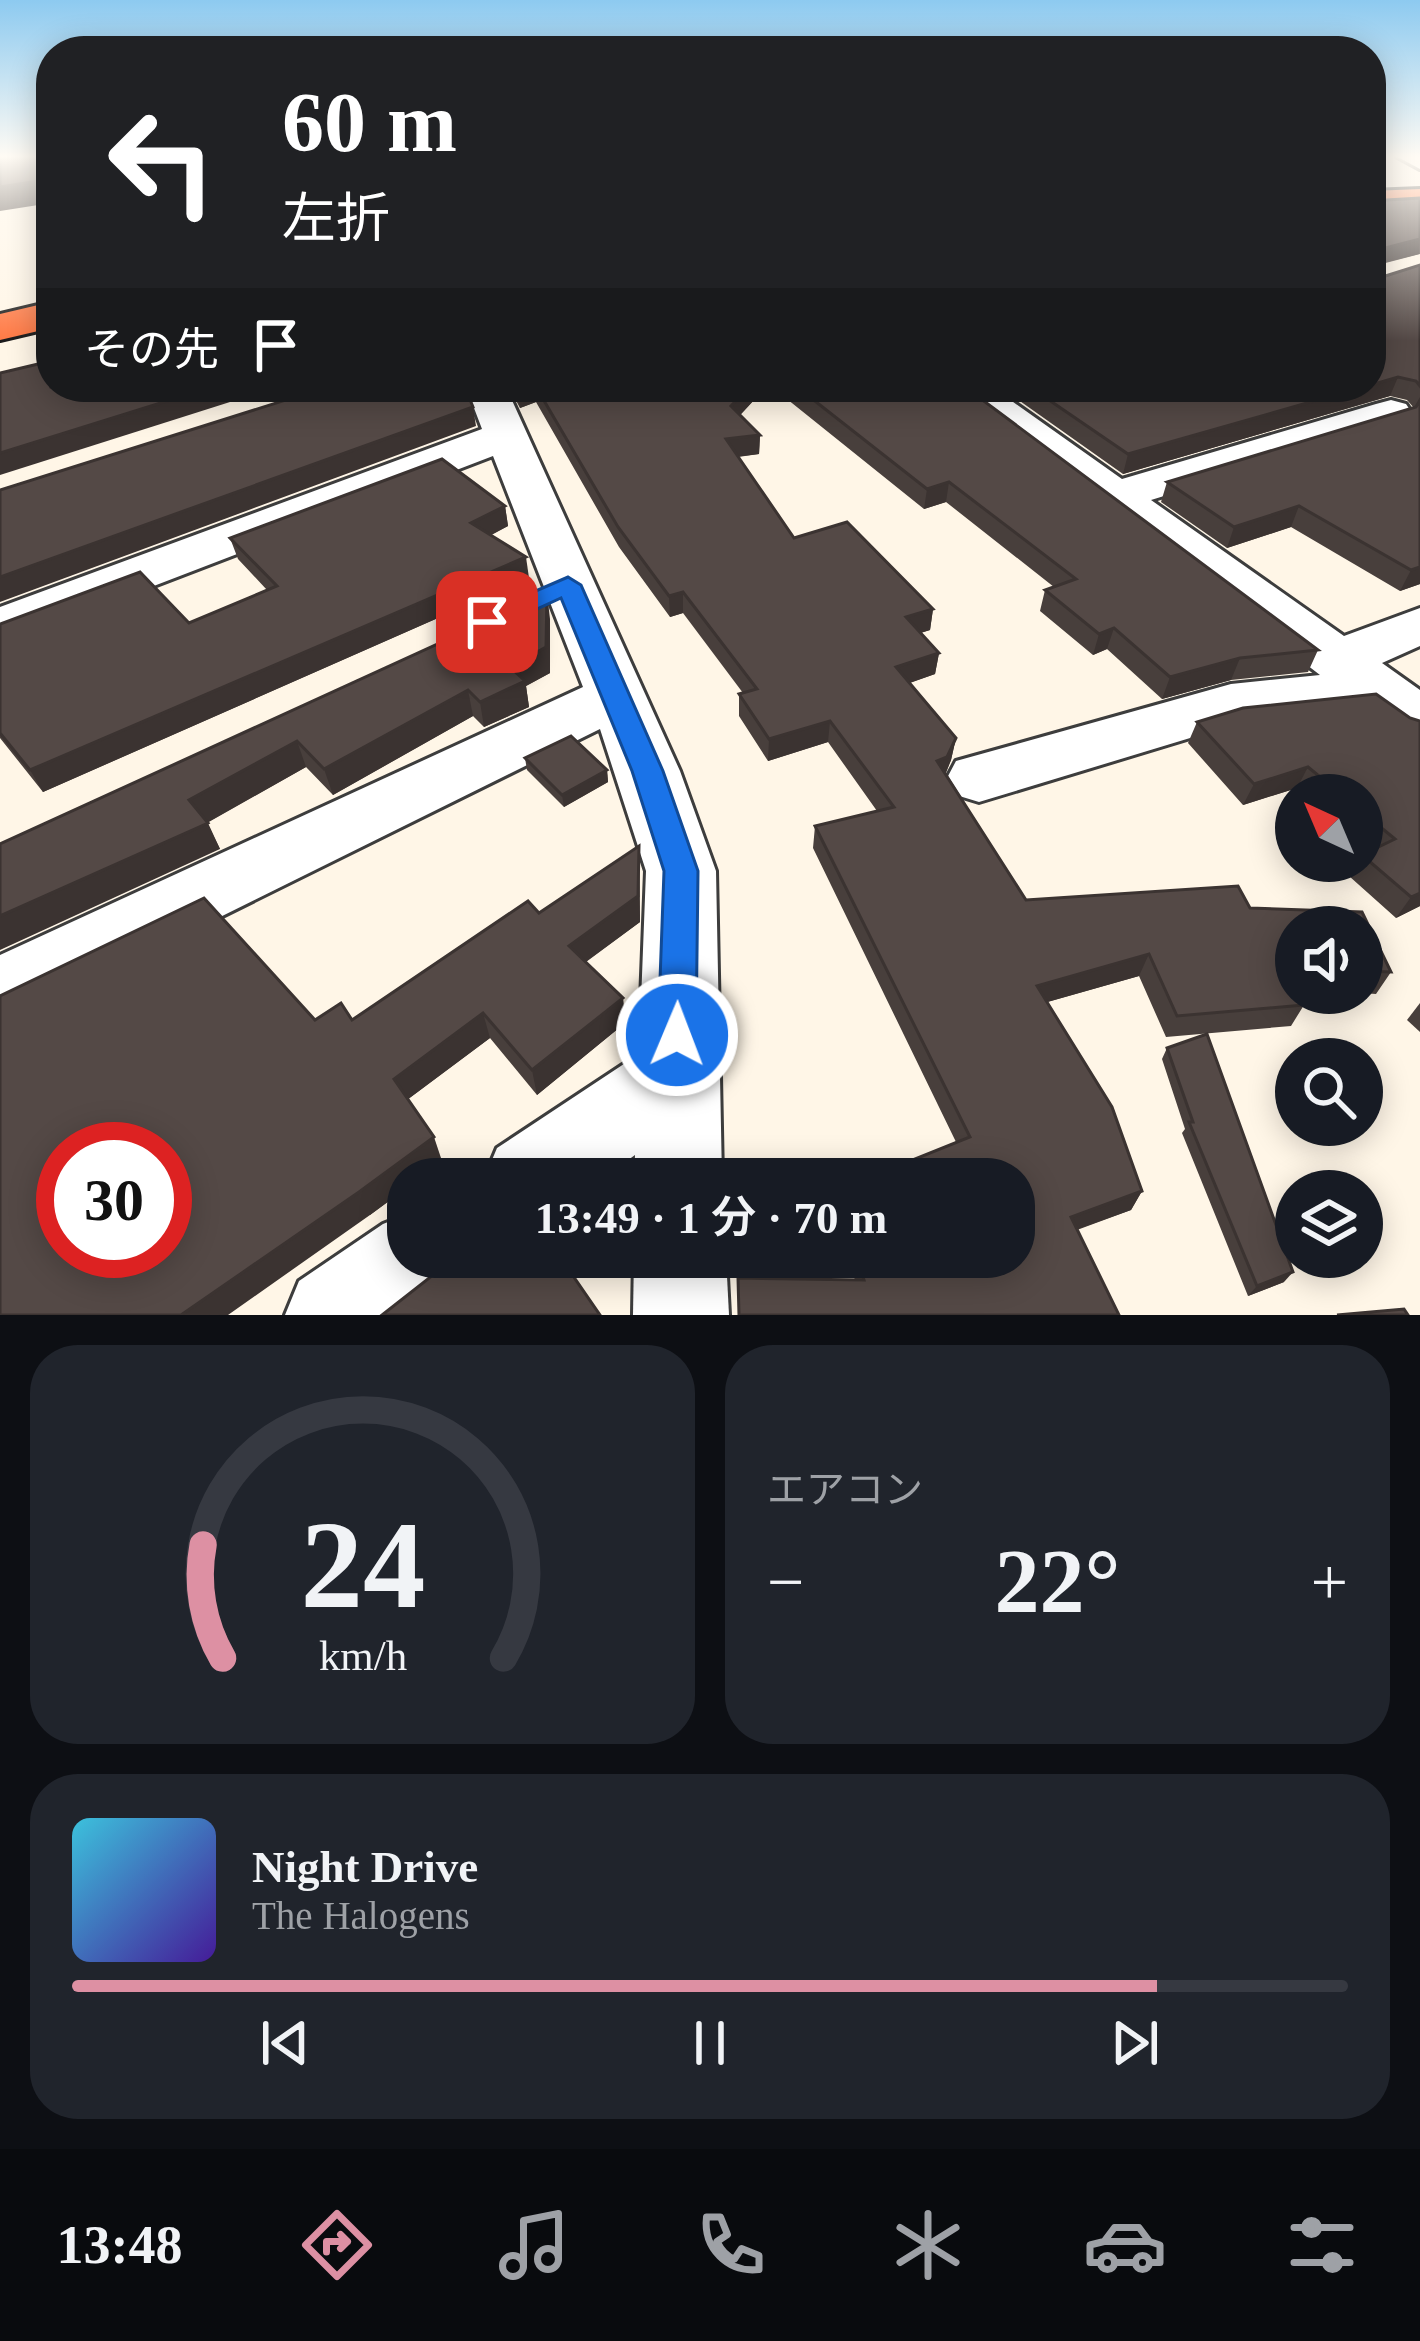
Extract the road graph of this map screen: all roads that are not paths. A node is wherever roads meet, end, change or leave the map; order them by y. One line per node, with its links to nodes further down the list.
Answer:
1 (36, 292): 2 (highway)
2 (0, 300)
3 (36, 318): 4 (highway)
4 (0, 327)
5 (492, 402): 9 (street)
6 (985, 402): 10 (street)
7 (1379, 402): 8 (street)
8 (1410, 415): 10 (street)
9 (504, 436): 12 (street); 14 (street)
10 (1114, 496): 13 (street)
11 (1420, 625): 13 (street)
12 (0, 626)
13 (1379, 689): 15 (street)
14 (616, 696): 16 (street); 17 (street)
15 (979, 778)
16 (0, 992)
17 (676, 1076): 18 (street); 19 (street)
18 (558, 1158)
19 (678, 1158)
20 (387, 1277): 22 (street)
21 (680, 1278): 23 (street)
22 (333, 1315)
23 (681, 1315)

